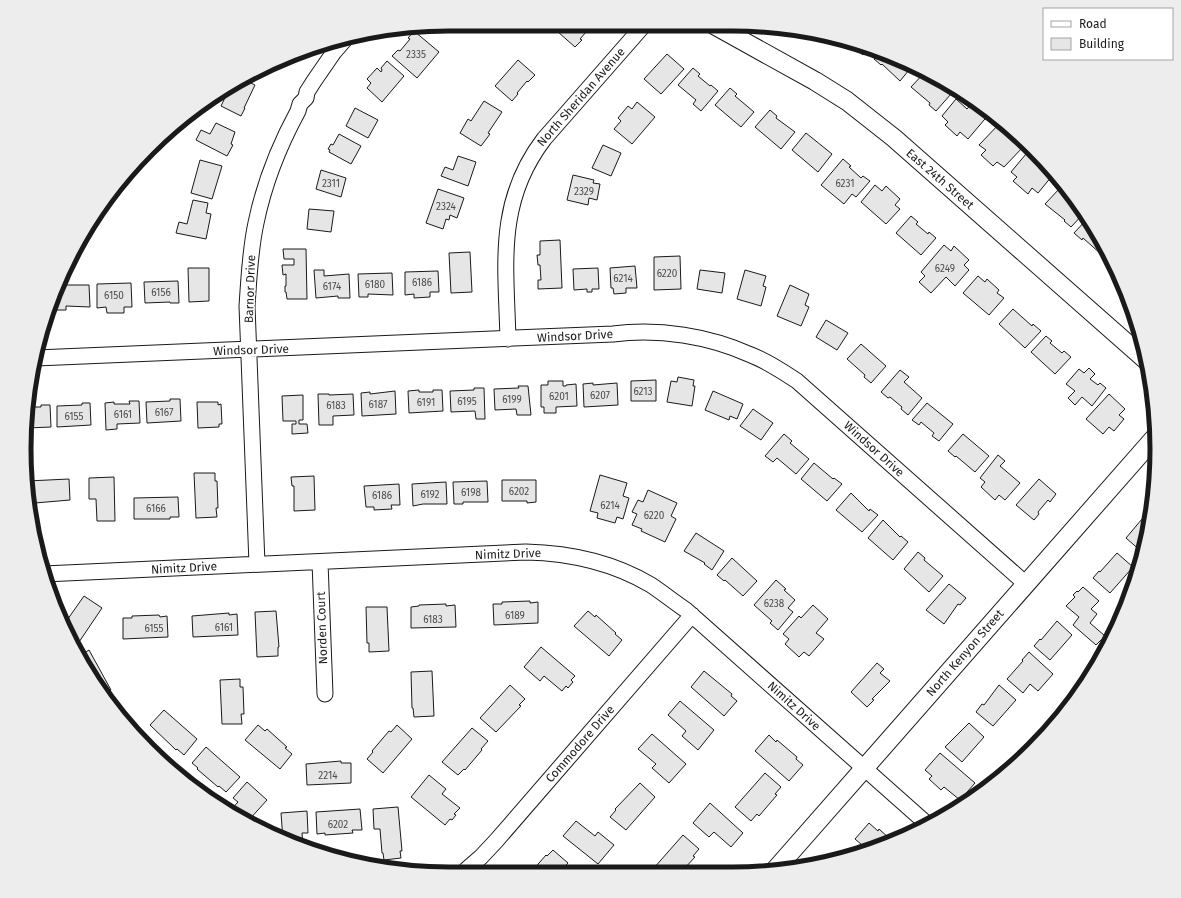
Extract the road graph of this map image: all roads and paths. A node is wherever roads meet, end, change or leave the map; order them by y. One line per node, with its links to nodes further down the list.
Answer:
1 (639, 31): 4 (street, North Sheridan Avenue)
2 (725, 31): 6 (street, East 24th Street)
3 (341, 45): 5 (street, Barnor Drive)
4 (508, 339): 5 (street, Windsor Drive); 12 (street, Windsor Drive)
5 (249, 350): 7 (street, Windsor Drive); 10 (street, Barnor Drive)
6 (1139, 353)
7 (41, 358)
8 (1150, 443): 12 (street, North Kenyon Street)
9 (320, 562): 10 (street, Nimitz Drive); 13 (street, Nimitz Drive); 14 (street, Norden Court)
10 (257, 564): 11 (street, Nimitz Drive)
11 (50, 574)
12 (1026, 584): 15 (street, North Kenyon Street)
13 (692, 615): 15 (street, Nimitz Drive); 18 (street, Commodore Drive)
14 (325, 694)
15 (864, 769): 16 (street, Nimitz Drive); 17 (street, North Kenyon Street)
16 (923, 821)
17 (781, 864)
18 (469, 867)

